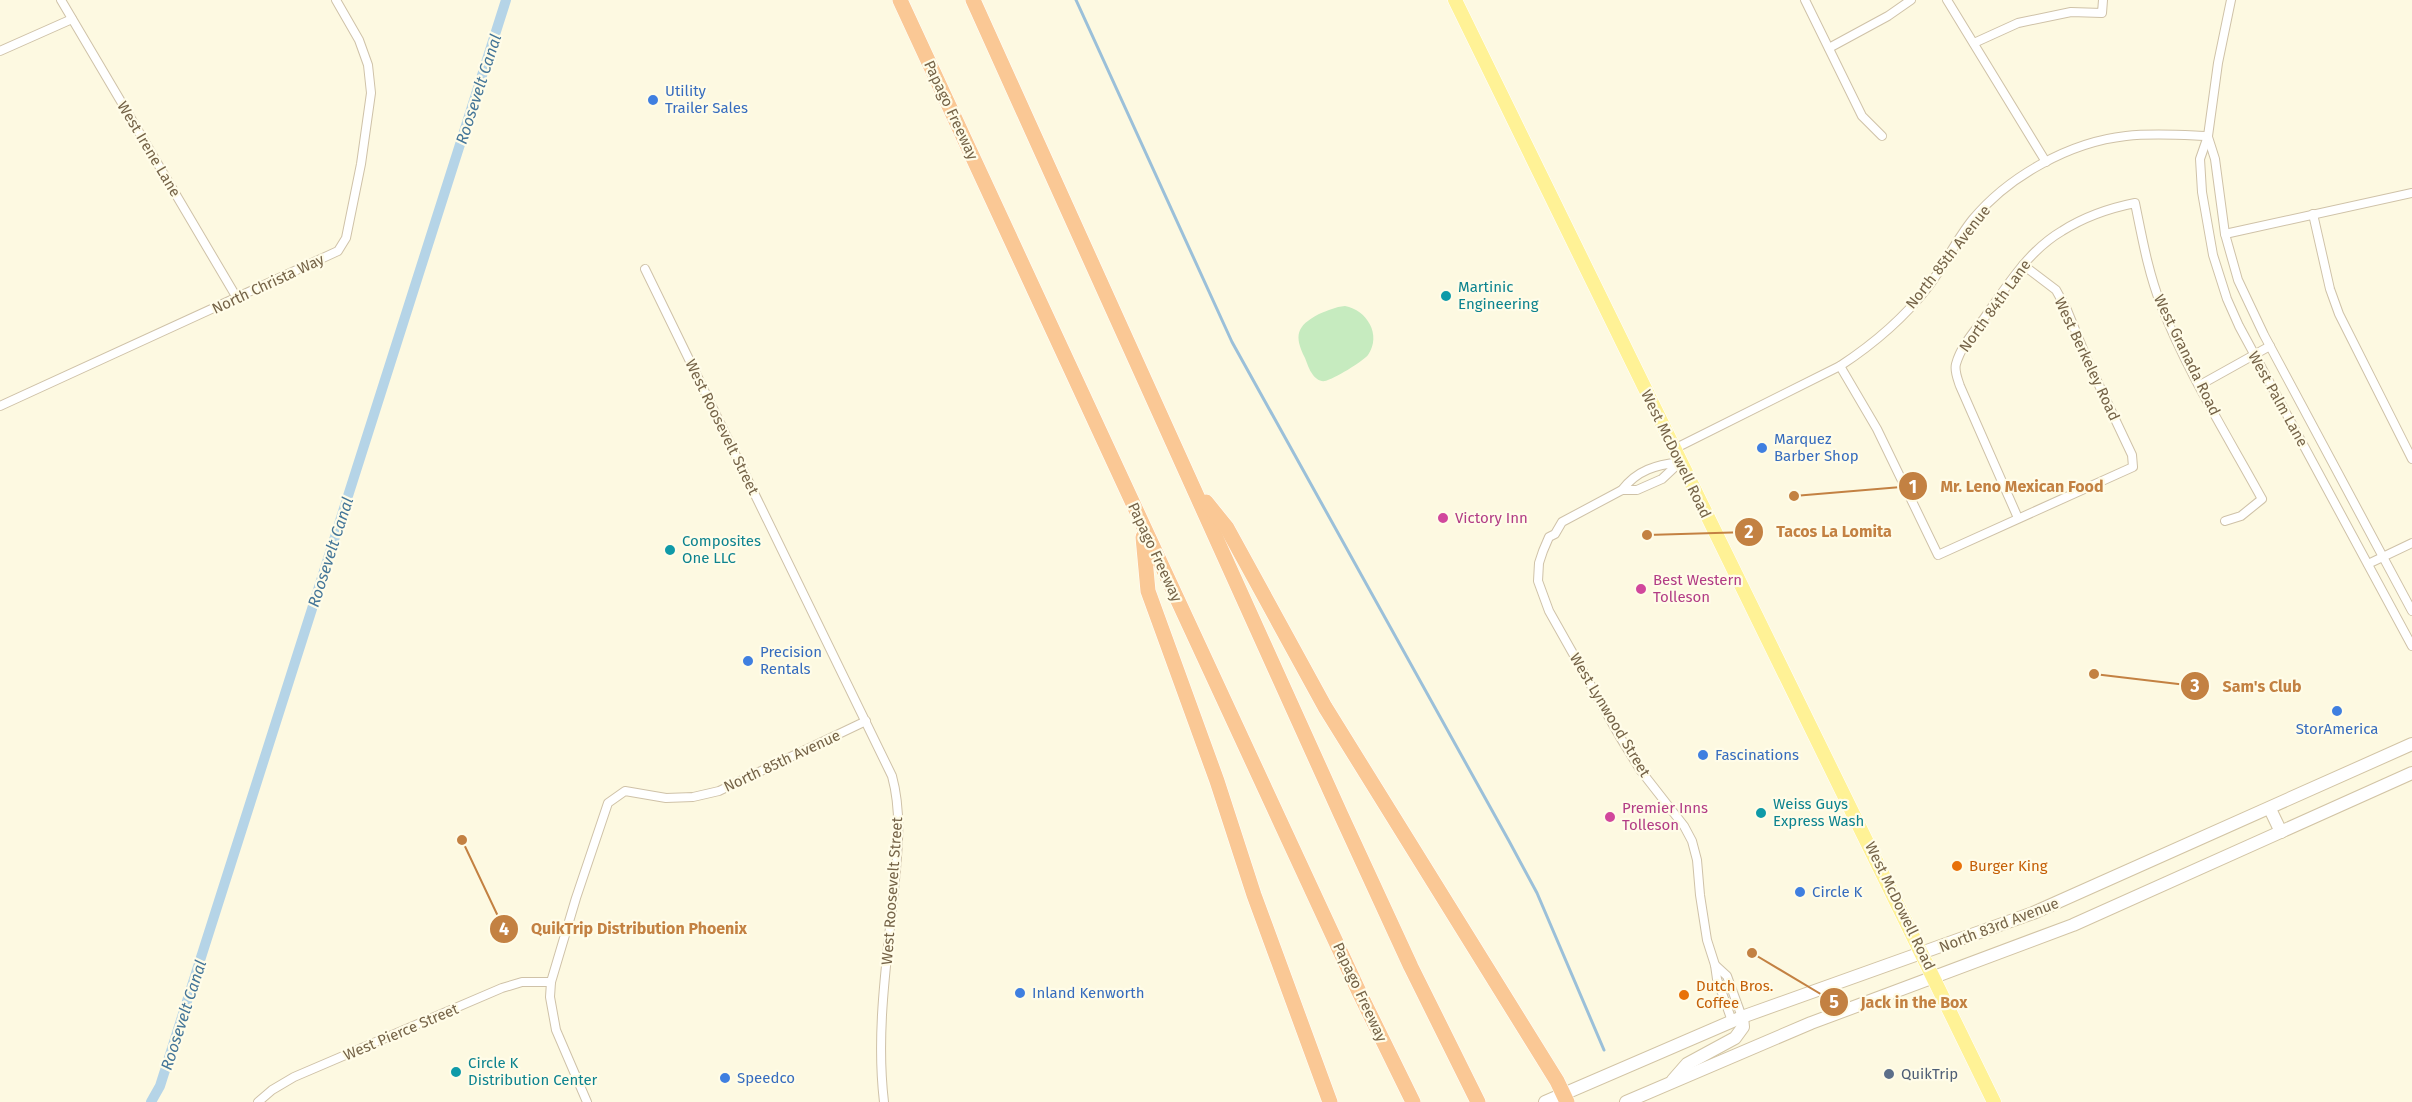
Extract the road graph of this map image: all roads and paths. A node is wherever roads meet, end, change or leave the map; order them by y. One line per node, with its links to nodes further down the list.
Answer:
1 (61, 0): 11 (street, West Irene Lane)
2 (336, 0): 24 (street, North Christa Way)
3 (900, 0): 37 (highway, Papago Freeway)
4 (973, 0): 33 (highway)
5 (1455, 0): 30 (main road, West McDowell Road)
6 (1805, 0): 13 (street)
7 (1911, 0): 13 (street)
8 (1947, 0): 12 (street)
9 (2103, 0): 12 (street)
10 (2230, 0): 16 (street, West Palm Lane)
11 (72, 19): 14 (street); 24 (street, West Irene Lane)
12 (1974, 43): 17 (street)
13 (1828, 48): 15 (street)
14 (0, 51)
15 (1882, 136)
16 (2208, 136): 17 (street, North 85th Avenue); 21 (street, West Palm Lane); 26 (street, West Palm Lane)
17 (2046, 162): 27 (street, North 85th Avenue)
18 (2412, 193): 20 (street)
19 (2135, 203): 22 (street, North 84th Lane); 28 (street, West Granada Road)
20 (2313, 214): 21 (street); 31 (street)
21 (2225, 234): 25 (street, West Palm Lane)
22 (2023, 265): 35 (street, North 84th Lane); 35 (street, West Berkeley Road)
23 (645, 269): 43 (street, West Roosevelt Street)
24 (237, 298): 29 (street, North Christa Way)
25 (2270, 346): 26 (street); 39 (street, West Palm Lane)
26 (2254, 354): 28 (street); 40 (street, West Palm Lane)
27 (1840, 366): 30 (street, North 85th Avenue); 35 (street)
28 (2200, 385): 36 (street, West Granada Road)
29 (0, 406)
30 (1674, 449): 32 (main road, West McDowell Road)
31 (2412, 459)
32 (1680, 462): 34 (street); 34 (street); 48 (main road, West McDowell Road)
33 (1192, 486): 53 (highway); 59 (highway)
34 (1622, 490): 51 (street, West Lynwood Street)
35 (2018, 518)
36 (2225, 521)
37 (1142, 525): 57 (highway); 58 (highway, Papago Freeway)
38 (2412, 543): 39 (street)
39 (2383, 556): 40 (street); 41 (street, West Palm Lane)
40 (2368, 564): 42 (street, West Palm Lane)
41 (2412, 611)
42 (2412, 646)
43 (866, 721): 50 (street, North 85th Avenue); 56 (street, West Roosevelt Street)
44 (2412, 744): 46 (main road, North 83rd Avenue)
45 (2412, 773): 47 (main road, North 83rd Avenue)
46 (2270, 809): 47 (main road); 48 (main road, North 83rd Avenue)
47 (2281, 832): 49 (main road, North 83rd Avenue)
48 (1923, 954): 49 (main road, West McDowell Road); 51 (main road, North 83rd Avenue)
49 (1935, 978): 52 (main road, North 83rd Avenue); 62 (main road, West McDowell Road)
50 (551, 982): 54 (street, West Pierce Street); 55 (street)
51 (1737, 1019): 52 (main road); 53 (main road, North 83rd Avenue)
52 (1670, 1083): 61 (main road, North 83rd Avenue)
53 (1565, 1098): 60 (main road, North 83rd Avenue)
54 (258, 1102)
55 (587, 1102)
56 (884, 1102)
57 (1330, 1102)
58 (1413, 1102)
59 (1478, 1102)
60 (1545, 1102)
61 (1626, 1102)
62 (1994, 1102)

